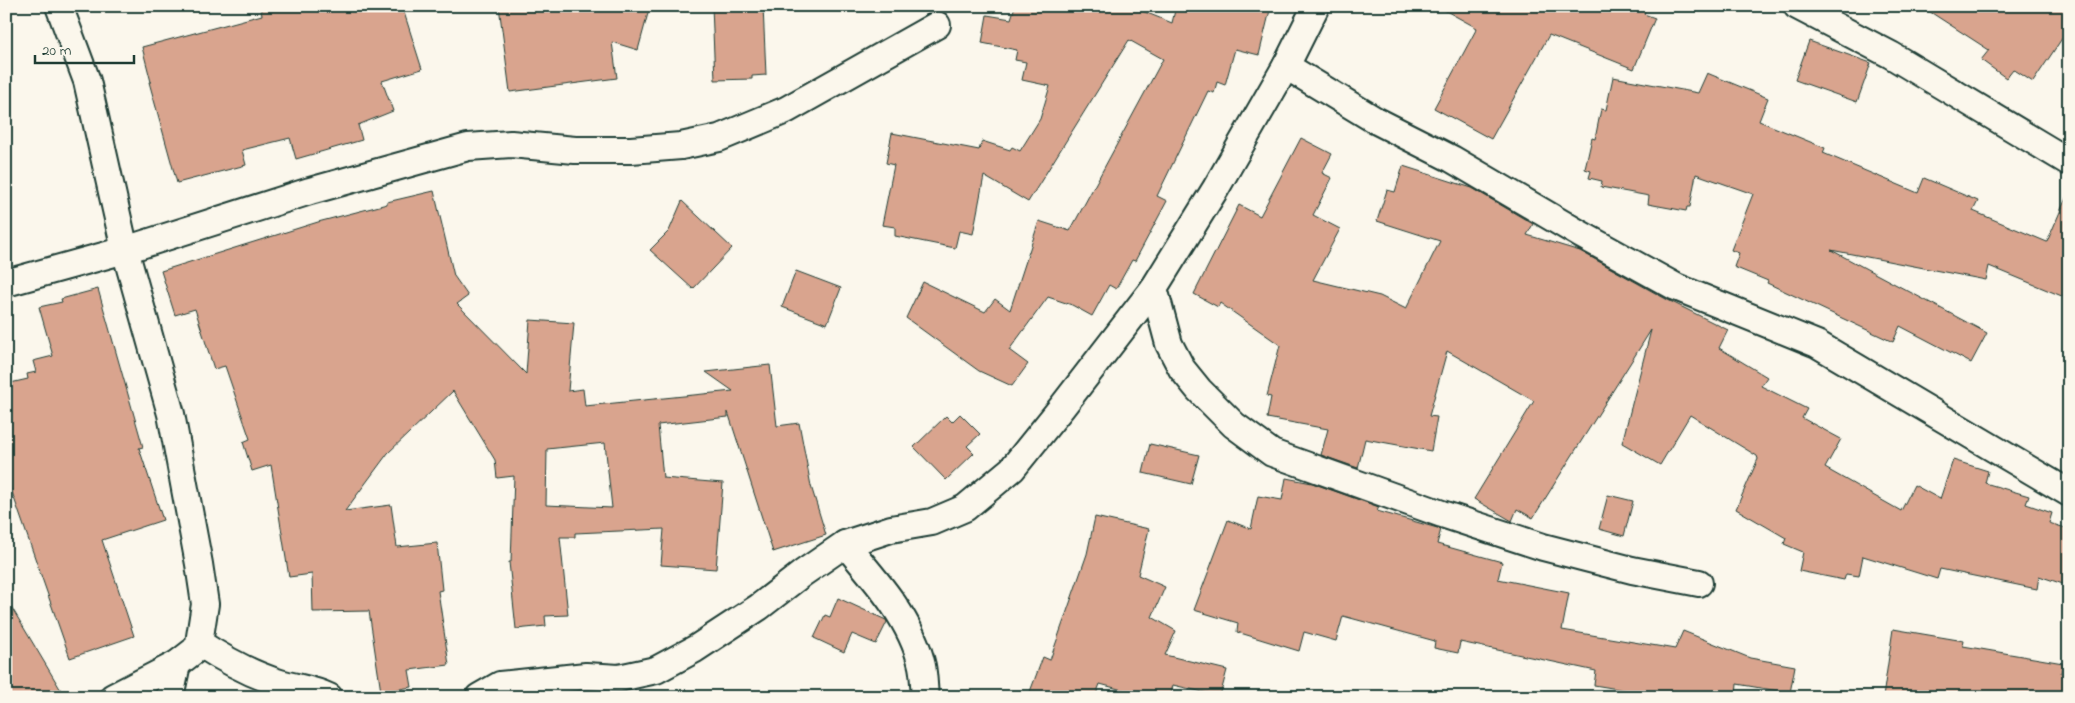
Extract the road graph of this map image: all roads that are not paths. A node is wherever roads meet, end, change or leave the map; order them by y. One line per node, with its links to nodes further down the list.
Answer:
1 (59, 6): 7 (street)
2 (1316, 6): 5 (street)
3 (1796, 6): 6 (street)
4 (937, 25): 7 (street)
5 (1286, 66): 9 (street); 10 (street)
6 (2069, 162)
7 (125, 250): 8 (street); 13 (street)
8 (6, 283)
9 (1154, 288): 11 (street); 12 (street)
10 (2069, 493)
11 (845, 544): 18 (street); 19 (street)
12 (1700, 583)
13 (199, 643): 14 (street); 17 (street)
14 (177, 664): 15 (street); 16 (street)
15 (113, 697)
16 (170, 697)
17 (328, 697)
18 (479, 697)
19 (925, 697)

